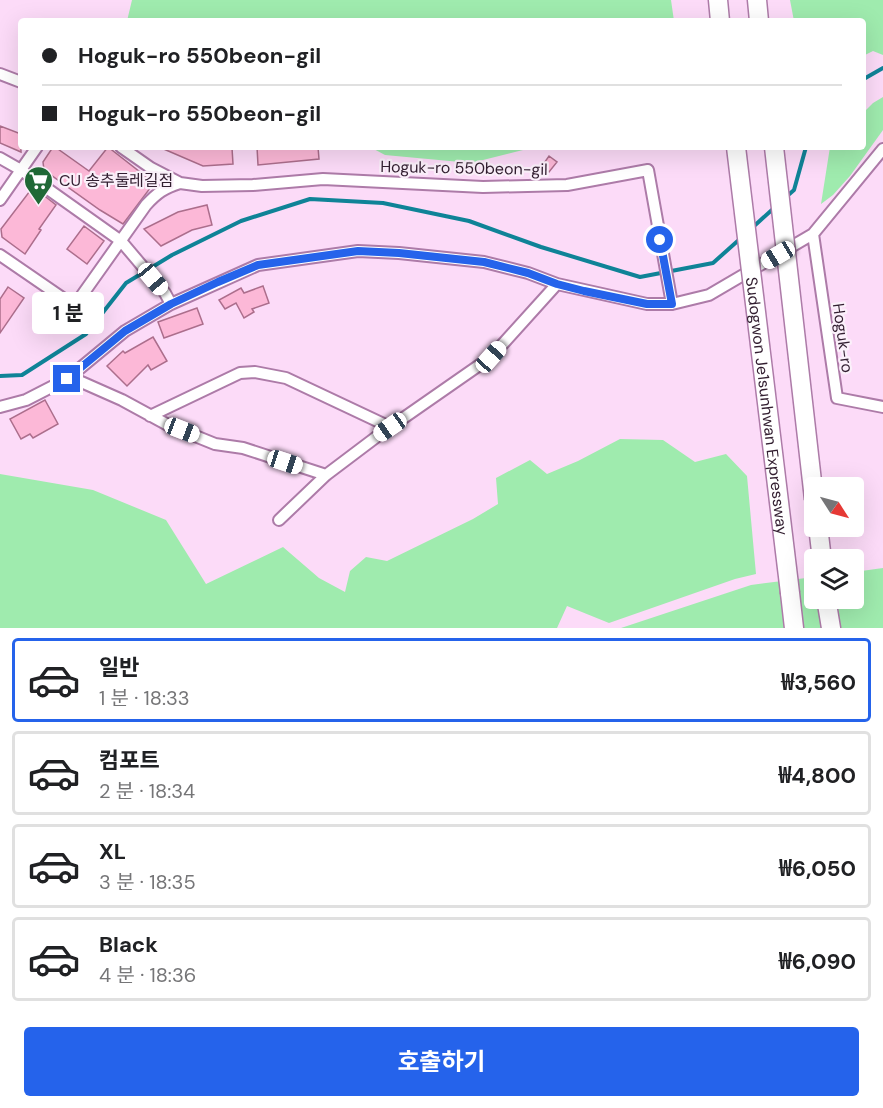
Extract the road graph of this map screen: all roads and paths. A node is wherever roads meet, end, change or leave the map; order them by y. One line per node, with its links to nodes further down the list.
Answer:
1 (718, 0): 3 (highway)
2 (757, 0): 4 (highway)
3 (720, 18)
4 (759, 18)
5 (0, 74): 6 (street)
6 (18, 81)
7 (883, 149): 16 (street)
8 (35, 150): 13 (street)
9 (125, 150): 14 (street, Hoguk-ro 550beon-gil)
10 (736, 150): 31 (highway, Sudogwon Je1sunhwan Expressway, bridge)
11 (774, 150): 28 (highway, bridge)
12 (0, 158): 13 (street)
13 (21, 170): 15 (street); 17 (street)
14 (180, 183): 17 (street); 21 (street, Hoguk-ro 550beon-gil)
15 (0, 200)
16 (813, 234): 21 (street); 24 (street, Hoguk-ro)
17 (121, 241): 18 (street); 20 (street)
18 (0, 255)
19 (557, 284): 20 (street); 21 (street); 26 (street)
20 (171, 304): 22 (street)
21 (672, 304)
22 (70, 377): 23 (street); 25 (street)
23 (0, 407)
24 (883, 407)
25 (150, 416): 26 (street); 27 (street)
26 (390, 427): 27 (street)
27 (326, 475): 29 (street)
28 (812, 477)
29 (279, 520)
30 (828, 609): 32 (highway)
31 (794, 628)
32 (831, 628)

